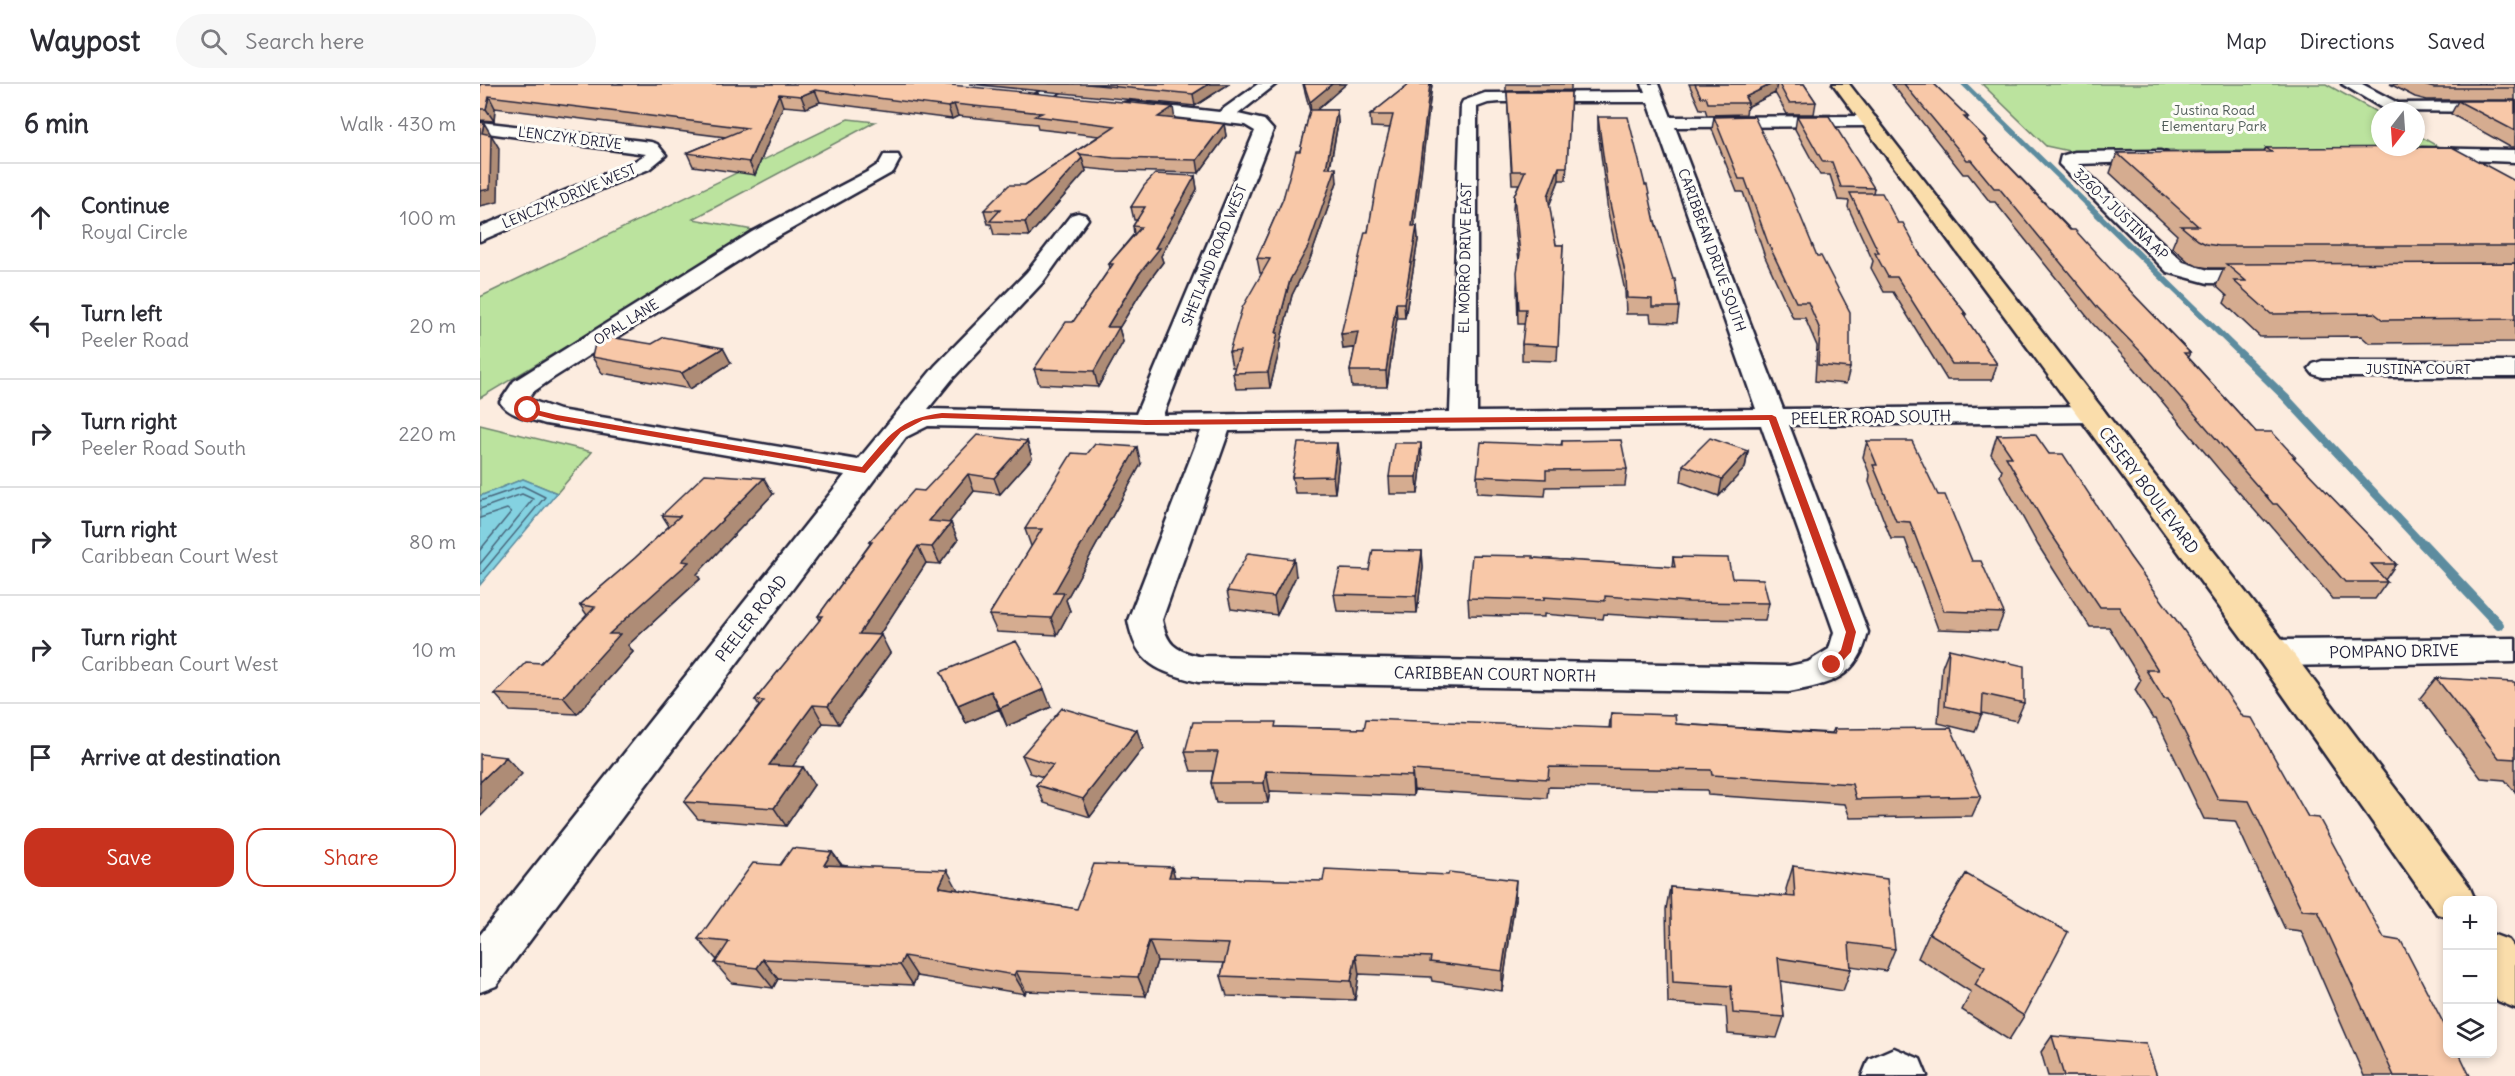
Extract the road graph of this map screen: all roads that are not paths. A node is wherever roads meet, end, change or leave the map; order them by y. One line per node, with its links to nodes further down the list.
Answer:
1 (1064, 84): 6 (street)
2 (1268, 84): 11 (street)
3 (1841, 84): 12 (main road, CESERY BOULEVARD)
4 (2350, 84): 7 (street)
5 (1652, 90): 13 (street, CARIBBEAN DRIVE SOUTH); 30 (street, EL MORRO DRIVE EAST)
6 (1073, 102)
7 (2384, 102)
8 (1108, 105): 11 (street)
9 (2515, 107): 10 (street)
10 (2425, 109)
11 (1223, 117): 32 (street, SHETLAND ROAD WEST)
12 (1869, 121): 13 (street); 28 (main road, CESERY BOULEVARD)
13 (1665, 122): 29 (street, CARIBBEAN DRIVE SOUTH)
14 (480, 127): 16 (street, LENCZYK DRIVE)
15 (2444, 135): 19 (street)
16 (657, 155): 24 (street, LENCZYK DRIVE WEST)
17 (2425, 155): 19 (street)
18 (2182, 156): 25 (street, 3260-1 JUSTINA AP)
19 (2481, 156): 20 (street); 22 (street)
20 (2515, 156)
21 (891, 159): 34 (street, OPAL LANE)
22 (2515, 174)
23 (1078, 219): 33 (street, PEELER ROAD)
24 (480, 235)
25 (2280, 277)
26 (2322, 369): 27 (street, JUSTINA COURT)
27 (2515, 369)
28 (2092, 414): 29 (street, PEELER ROAD SOUTH); 36 (main road, CESERY BOULEVARD)
29 (1772, 417): 30 (street, PEELER ROAD SOUTH); 37 (street, CARIBBEAN DRIVE SOUTH)
30 (1463, 420): 31 (street, PEELER ROAD SOUTH)
31 (1218, 422): 32 (street, PEELER ROAD SOUTH); 37 (street, CARIBBEAN COURT NORTH)
32 (1146, 423): 33 (street, PEELER ROAD SOUTH)
33 (898, 431): 34 (street, PEELER ROAD)
34 (865, 470): 40 (street, PEELER ROAD)
35 (2515, 650): 36 (street, POMPANO DRIVE)
36 (2273, 652): 38 (main road, CESERY BOULEVARD)
37 (1832, 665)
38 (2450, 896)
39 (2497, 961): 41 (main road)
40 (480, 971)
41 (2515, 986)
42 (1887, 1076): 43 (street)
43 (1902, 1076)

